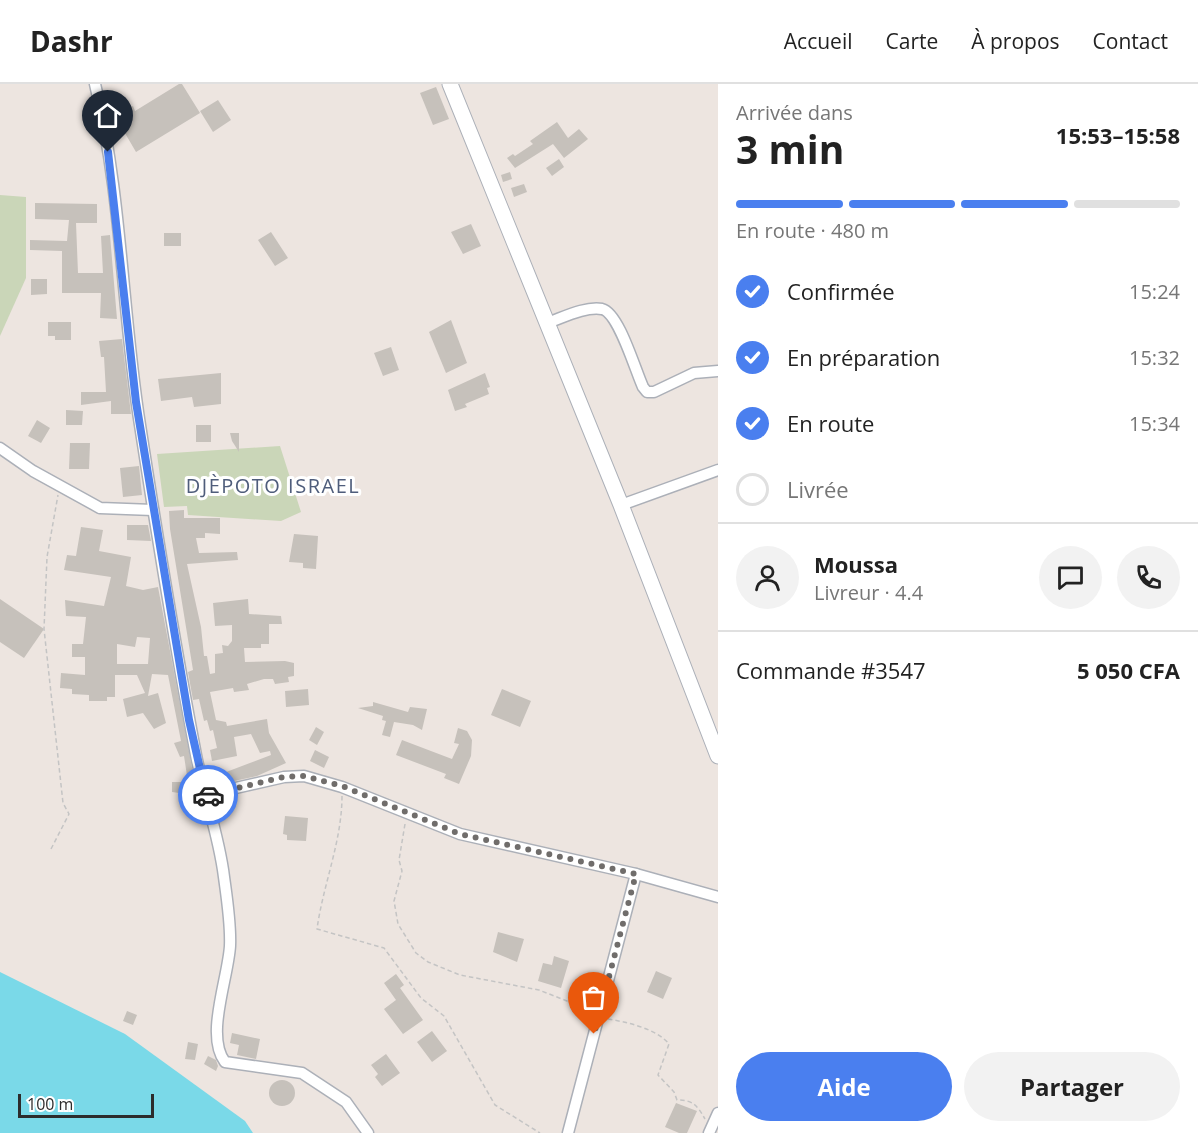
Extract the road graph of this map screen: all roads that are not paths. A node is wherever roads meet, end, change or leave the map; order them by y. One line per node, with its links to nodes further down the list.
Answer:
1 (95, 84): 8 (street)
2 (450, 84): 3 (street)
3 (547, 323): 4 (street); 7 (street)
4 (718, 371)
5 (0, 448): 8 (street)
6 (718, 470): 7 (street)
7 (621, 505): 9 (street)
8 (153, 510): 10 (street)
9 (718, 756)
10 (206, 795): 11 (street); 14 (street)
11 (636, 874): 12 (street); 15 (street)
12 (718, 897)
13 (718, 1113): 16 (street)
14 (369, 1133)
15 (568, 1133)
16 (710, 1133)

